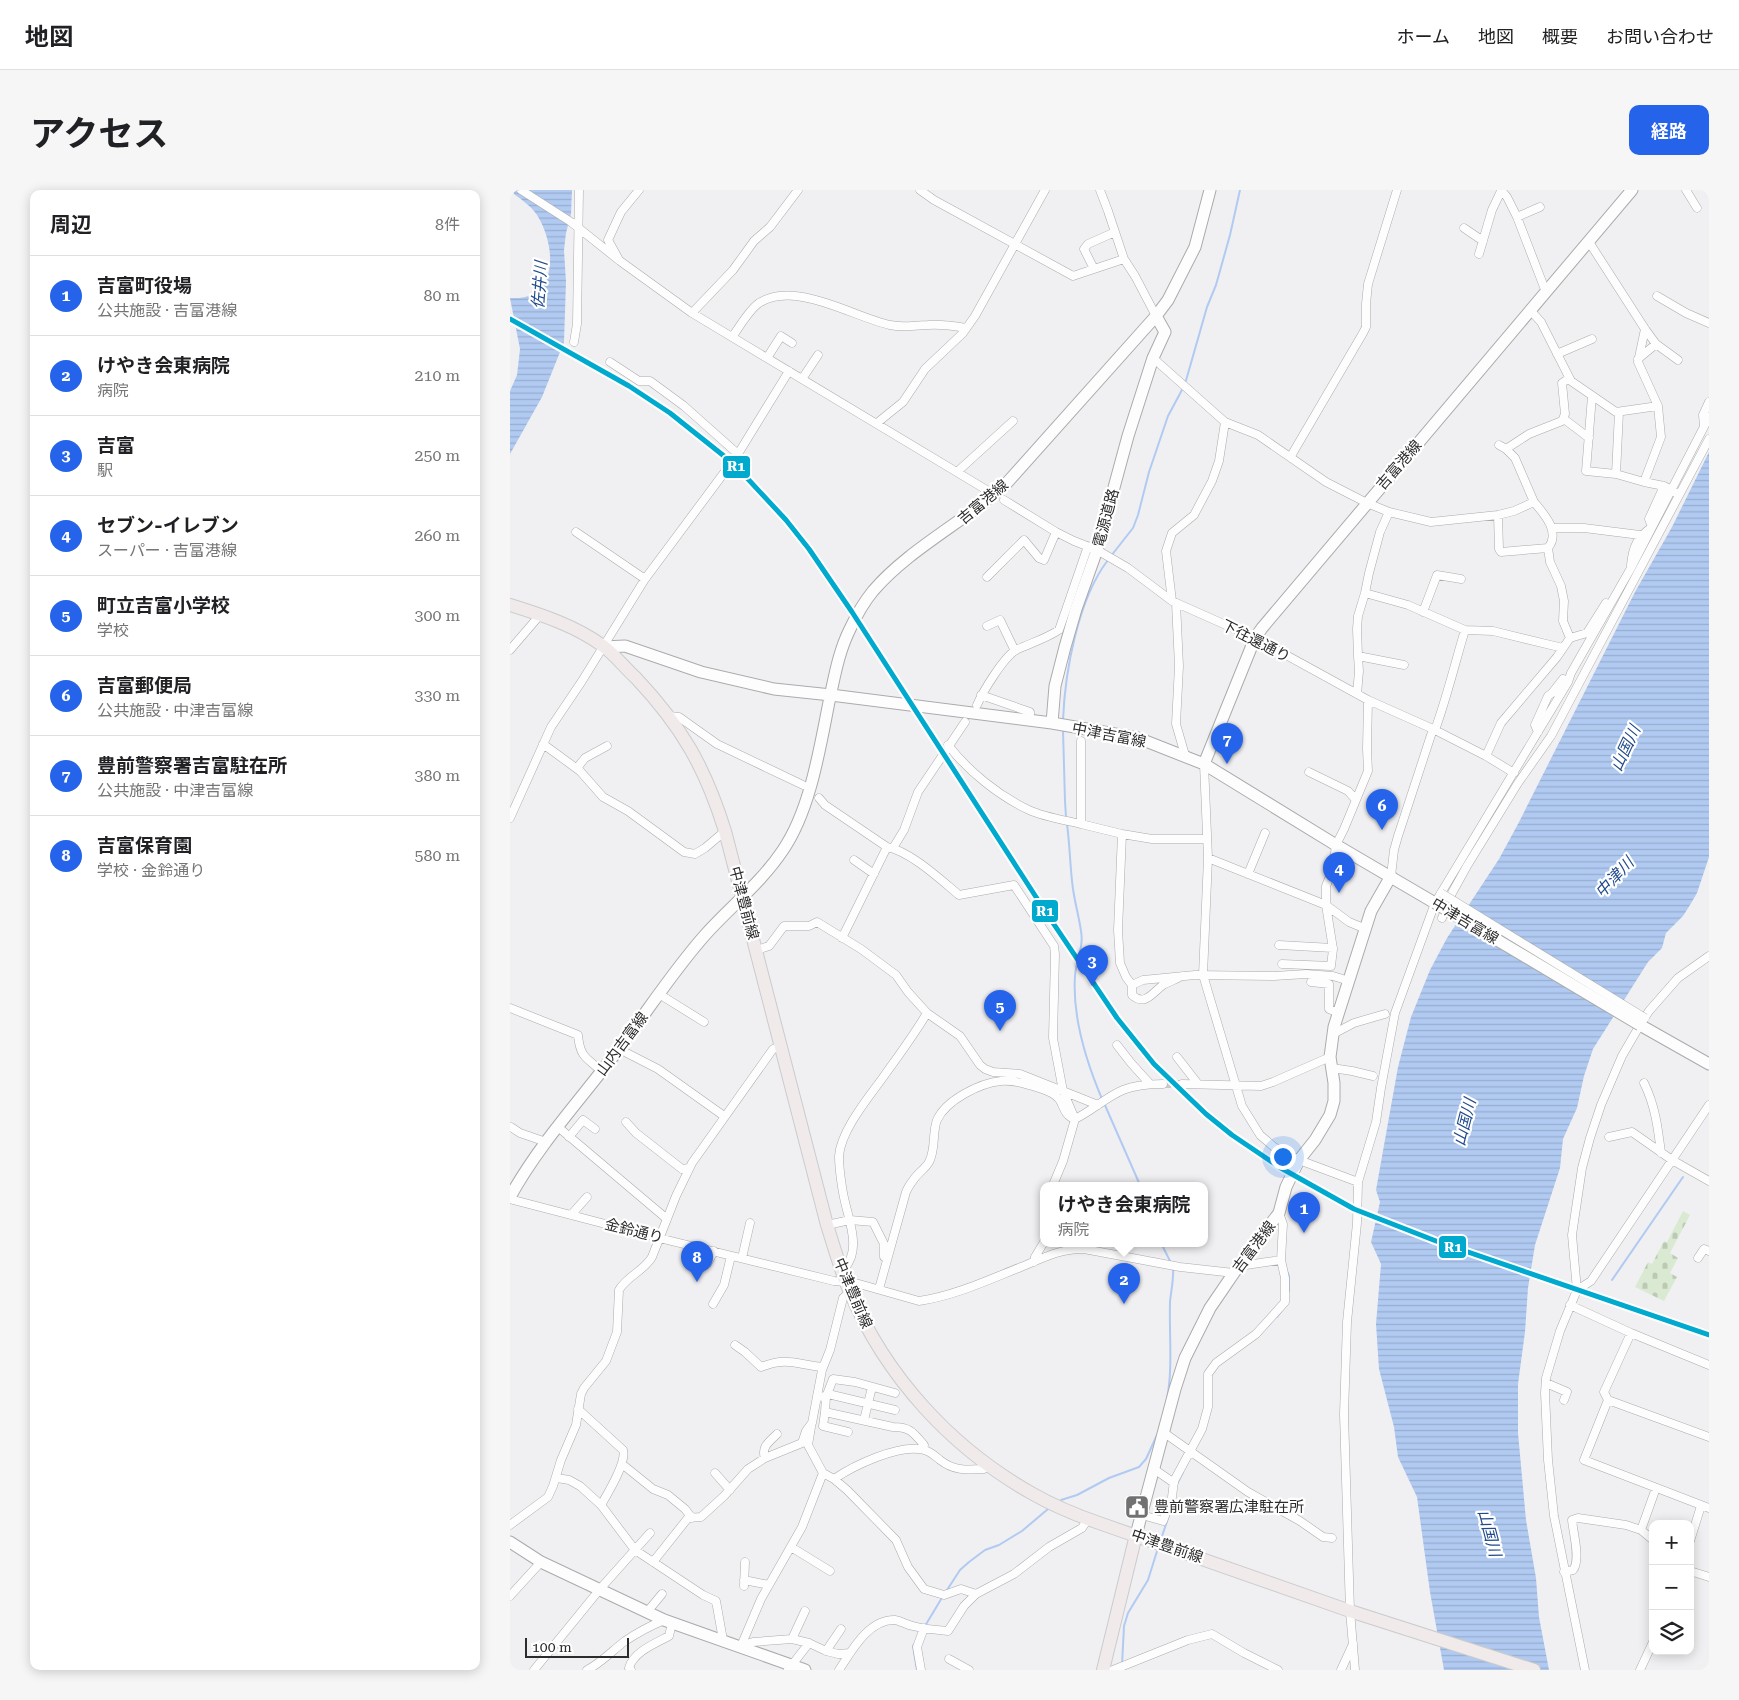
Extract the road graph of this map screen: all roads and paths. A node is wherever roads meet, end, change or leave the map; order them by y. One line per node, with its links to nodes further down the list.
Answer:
1 (521, 190): 16 (street)
2 (580, 190): 16 (street)
3 (639, 190): 24 (street)
4 (798, 190): 29 (street)
5 (920, 190): 21 (street)
6 (1045, 190): 21 (street)
7 (1100, 190): 18 (street)
8 (1210, 190): 30 (main road, 吉富港線)
9 (1397, 190): 62 (street)
10 (1501, 190): 15 (street); 19 (street)
11 (1632, 190): 20 (main road, 吉富港線)
12 (1686, 190): 14 (street)
13 (1540, 208): 15 (street)
14 (1696, 208)
15 (1517, 217): 26 (street)
16 (576, 226): 24 (street); 36 (street)
17 (1464, 228): 19 (street)
18 (1115, 232): 23 (street); 25 (street)
19 (1483, 242): 22 (street)
20 (1589, 242): 26 (main road, 吉富港線); 33 (street)
21 (1014, 243): 25 (street); 32 (street)
22 (1479, 254)
23 (1124, 259): 25 (street); 30 (street)
24 (620, 261): 29 (street)
25 (1094, 269)
26 (1548, 290): 28 (main road, 吉富港線)
27 (1657, 296): 31 (street)
28 (1531, 311): 39 (street); 71 (main road, 吉富港線)
29 (692, 313): 34 (street)
30 (1156, 316): 42 (main road, 電源道路); 106 (main road, 吉富港線)
31 (1709, 323)
32 (966, 328): 34 (street); 57 (street)
33 (1645, 328): 38 (street); 43 (street)
34 (733, 336): 41 (street)
35 (1592, 339): 39 (street)
36 (574, 342)
37 (792, 343): 41 (street)
38 (1656, 344): 43 (street); 44 (street)
39 (1557, 354): 48 (street)
40 (818, 355): 47 (street)
41 (767, 358): 46 (street)
42 (1153, 358): 56 (street); 79 (main road, 電源道路)
43 (1638, 359): 51 (street)
44 (1678, 360)
45 (610, 362): 61 (street)
46 (789, 372): 47 (street); 61 (street)
47 (802, 379): 57 (street)
48 (1571, 380): 49 (street); 54 (street)
49 (1592, 396): 52 (street); 59 (street)
50 (1709, 402): 58 (street)
51 (1658, 406): 52 (street); 66 (street)
52 (1620, 412): 65 (street)
53 (1709, 417): 58 (street)
54 (1564, 419): 59 (street); 70 (street)
55 (1013, 421): 63 (street)
56 (1225, 422): 62 (street); 86 (street)
57 (877, 423): 63 (street)
58 (1704, 427): 64 (street); 67 (street)
59 (1589, 438): 65 (street)
60 (1709, 439): 64 (street)
61 (738, 454): 83 (street)
62 (1292, 456): 71 (street)
63 (957, 472): 68 (street)
64 (1690, 473): 67 (street)
65 (1616, 474): 66 (street)
66 (1644, 482): 67 (street)
67 (1671, 490): 75 (street)
68 (990, 492)
69 (1004, 500): 77 (street, 下往還通り)
70 (1534, 502): 73 (street); 74 (street)
71 (1367, 503): 72 (street); 93 (main road, 吉富港線)
72 (1390, 512): 73 (street); 85 (street)
73 (1498, 515): 80 (street)
74 (1553, 528): 78 (street); 80 (street)
75 (1656, 529): 78 (street); 81 (street); 104 (street)
76 (576, 532): 83 (street)
77 (1056, 532): 79 (street, 下往還通り); 82 (street)
78 (1640, 536): 81 (street)
79 (1093, 548): 86 (street, 下往還通り); 99 (street); 113 (main road, 電源道路)
80 (1548, 548): 94 (street)
81 (1631, 568): 92 (street)
82 (987, 577)
83 (645, 579): 95 (street)
84 (1460, 579): 88 (street)
85 (1366, 593): 88 (street); 100 (street)
86 (1174, 602): 93 (street, 下往還通り); 119 (street)
87 (510, 604): 89 (main road, 中津豊前線)
88 (1423, 612): 91 (street)
89 (540, 615): 95 (main road, 中津豊前線); 97 (street)
90 (987, 626): 99 (street)
91 (1465, 630): 96 (street); 114 (street)
92 (1589, 635): 94 (street); 103 (street)
93 (1255, 638): 105 (street, 下往還通り); 121 (main road, 吉富港線)
94 (1570, 638): 96 (street)
95 (604, 647): 98 (main road, 中津吉富線); 102 (main road, 中津豊前線); 116 (street)
96 (1563, 648): 120 (street)
97 (510, 650)
98 (639, 651): 102 (main road); 106 (main road, 中津吉富線)
99 (1014, 651): 107 (street)
100 (1358, 656): 101 (street); 105 (street)
101 (1404, 665)
102 (630, 673): 110 (main road, 中津豊前線)
103 (1571, 673): 104 (street); 124 (street)
104 (1580, 682): 124 (street)
105 (1357, 694): 108 (street, 下往還通り)
106 (831, 695): 111 (main road, 中津吉富線); 141 (main road)
107 (981, 695): 109 (street); 111 (street)
108 (1368, 700): 114 (street, 下往還通り); 127 (street)
109 (977, 704)
110 (668, 716): 125 (street); 130 (main road, 中津豊前線)
111 (1030, 721): 113 (main road, 中津吉富線)
112 (965, 722): 117 (street)
113 (1052, 723): 119 (main road, 中津吉富線)
114 (1434, 730): 120 (street, 下往還通り); 140 (street)
115 (1081, 741): 129 (street)
116 (543, 744): 122 (street); 128 (street)
117 (948, 745): 129 (street); 135 (street)
118 (607, 746): 122 (street)
119 (1185, 755): 121 (main road, 中津吉富線)
120 (1486, 756): 124 (street, 下往還通り)
121 (1204, 764): 133 (street); 134 (main road, 中津吉富線)
122 (576, 768): 130 (street)
123 (1309, 772): 127 (street)
124 (1514, 778): 142 (street); 144 (street)
125 (803, 785)
126 (819, 798): 135 (street)
127 (1356, 800): 134 (street)
128 (510, 818)
129 (1081, 824): 132 (street)
130 (725, 830): 141 (main road, 中津豊前線)
131 (1265, 833): 139 (street)
132 (1122, 834): 133 (street); 156 (street)
133 (1207, 839): 136 (street)
134 (1336, 845): 140 (main road, 中津吉富線); 143 (street)
135 (890, 848): 138 (street); 179 (street)
136 (1208, 858): 139 (street); 152 (street)
137 (854, 860): 138 (street)
138 (874, 874): 146 (street)
139 (1248, 874): 143 (street)
140 (1392, 876): 142 (main road, 中津吉富線); 145 (main road, 吉富港線)
141 (743, 898): 149 (main road, 中津豊前線); 157 (main road, 山内吉富線)
142 (1438, 898): 163 (main road, 中津吉富線, bridge); 197 (street)
143 (1326, 905): 145 (street); 148 (street)
144 (1442, 918)
145 (1366, 929): 154 (main road, 吉富港線)
146 (842, 938): 149 (street); 159 (street)
147 (1279, 945): 148 (street)
148 (1332, 948): 151 (street)
149 (757, 950): 166 (main road, 中津豊前線)
150 (1709, 956): 163 (street)
151 (1282, 964)
152 (1203, 975): 153 (street); 154 (street); 178 (street)
153 (1182, 976): 156 (street); 156 (street)
154 (1349, 981): 160 (main road, 吉富港線)
155 (1311, 982): 160 (street)
156 (1132, 985)
157 (659, 994): 162 (street); 167 (main road, 山内吉富線)
158 (510, 1008): 171 (street)
159 (927, 1013): 179 (street); 203 (street)
160 (1339, 1013): 164 (main road, 吉富港線)
161 (1386, 1014): 164 (street)
162 (704, 1022)
163 (1642, 1022): 170 (main road, 中津吉富線); 220 (street)
164 (1333, 1034): 169 (main road, 吉富港線)
165 (1117, 1045): 174 (street)
166 (780, 1047): 182 (street); 205 (main road, 中津豊前線)
167 (619, 1049): 171 (main road, 山内吉富線); 182 (street)
168 (1177, 1057): 177 (street)
169 (1331, 1063): 172 (street); 178 (street); 192 (main road, 吉富港線)
170 (1709, 1064)
171 (602, 1071): 186 (main road, 山内吉富線)
172 (1373, 1076)
173 (1644, 1083): 191 (street)
174 (1150, 1084): 175 (street); 180 (street)
175 (1163, 1084)
176 (1182, 1084): 177 (street)
177 (1198, 1084): 178 (street)
178 (1235, 1084): 192 (street)
179 (1063, 1091): 180 (street); 183 (street)
180 (1098, 1105): 183 (street)
181 (1709, 1105): 193 (street)
182 (724, 1116): 194 (street)
183 (1074, 1119): 196 (street); 212 (street)
184 (626, 1122): 194 (street)
185 (511, 1127): 190 (street)
186 (558, 1127): 188 (street); 190 (main road, 山内吉富線)
187 (595, 1129): 188 (street)
188 (569, 1137): 202 (street)
189 (1609, 1137): 191 (street)
190 (546, 1142): 199 (main road, 山内吉富線)
191 (1661, 1153): 193 (street)
192 (1299, 1160): 197 (street); 200 (main road, 吉富港線)
193 (1672, 1160): 195 (street); 220 (street)
194 (690, 1168): 202 (street)
195 (1709, 1181)
196 (1054, 1182)
197 (1358, 1182): 285 (street)
198 (587, 1196): 201 (street)
199 (510, 1198): 201 (street, 金鈴通り)
200 (1278, 1214): 214 (street); 217 (main road, 吉富港線)
201 (571, 1215): 206 (street, 金鈴通り)
202 (667, 1219): 206 (street)
203 (850, 1220): 205 (street); 212 (street); 218 (street)
204 (750, 1223): 211 (street)
205 (828, 1226): 218 (main road, 中津豊前線)
206 (660, 1238): 208 (street, 金鈴通り); 235 (street)
207 (1041, 1247): 215 (street)
208 (714, 1251): 210 (street, 金鈴通り); 216 (street)
209 (1709, 1251): 213 (street)
210 (732, 1256): 211 (street, 金鈴通り); 221 (street)
211 (742, 1258): 218 (street, 金鈴通り)
212 (888, 1258): 219 (street)
213 (1698, 1258)
214 (1281, 1260): 217 (street, 金鈴通り); 245 (street)
215 (1034, 1262): 217 (street, 金鈴通り); 219 (street, 金鈴通り)
216 (707, 1264)
217 (1237, 1268): 241 (main road, 吉富港線)
218 (846, 1282): 219 (street, 金鈴通り); 226 (street); 248 (main road, 中津豊前線)
219 (879, 1289)
220 (1577, 1290): 222 (street)
221 (713, 1304)
222 (1570, 1305): 223 (street); 227 (street)
223 (1631, 1333): 225 (street); 233 (street)
224 (735, 1345): 226 (street)
225 (1709, 1365)
226 (823, 1367): 230 (street)
227 (1546, 1383): 232 (street); 276 (street)
228 (872, 1387): 229 (street); 231 (street); 234 (street)
229 (895, 1393)
230 (818, 1396): 231 (street); 239 (street)
231 (827, 1396): 234 (street); 237 (street)
232 (1564, 1400)
233 (1608, 1400): 243 (street); 255 (street)
234 (868, 1403): 236 (street); 238 (street)
235 (578, 1408): 247 (street); 252 (street)
236 (895, 1410)
237 (825, 1412): 238 (street); 240 (street)
238 (864, 1420): 244 (street)
239 (812, 1423): 246 (street); 251 (street)
240 (848, 1432)
241 (1164, 1432): 245 (street); 249 (main road, 吉富港線)
242 (777, 1434): 246 (street)
243 (1709, 1437)
244 (924, 1449): 248 (street); 253 (street)
245 (1190, 1451): 254 (street); 268 (street)
246 (765, 1458): 256 (street)
247 (622, 1464): 257 (street); 260 (street)
248 (986, 1464): 261 (main road, 中津豊前線)
249 (1154, 1469): 254 (street); 259 (main road, 吉富港線)
250 (715, 1473): 256 (street)
251 (823, 1473): 253 (street); 270 (street)
252 (557, 1478): 257 (street); 262 (street)
253 (834, 1479): 282 (street)
254 (1174, 1484): 259 (street)
255 (1656, 1488): 258 (street); 263 (street)
256 (730, 1490): 260 (street)
257 (601, 1505): 271 (street)
258 (1705, 1507): 265 (street)
259 (1142, 1515): 266 (main road, 吉富港線)
260 (692, 1518): 273 (street)
261 (1088, 1519): 266 (main road, 中津豊前線); 282 (street)
262 (510, 1525)
263 (1641, 1530): 267 (street); 276 (street)
264 (650, 1533): 271 (street)
265 (1694, 1533)
266 (1136, 1536): 285 (main road, 中津豊前線); 307 (main road)
267 (1649, 1537)
268 (1332, 1538)
269 (510, 1542): 272 (main road)
270 (791, 1547): 275 (street); 279 (street)
271 (635, 1550): 273 (street); 280 (street)
272 (541, 1562): 280 (main road); 283 (street)
273 (653, 1562): 291 (street)
274 (745, 1562): 279 (street)
275 (830, 1571)
276 (1564, 1572): 313 (street)
277 (1694, 1572): 278 (street)
278 (1709, 1577)
279 (769, 1585): 294 (street)
280 (600, 1589): 286 (main road); 300 (street)
281 (662, 1594): 286 (street)
282 (976, 1594): 288 (street)
283 (510, 1596)
284 (805, 1611): 290 (street)
285 (1350, 1611): 293 (street); 312 (main road, 中津豊前線)
286 (647, 1612): 287 (main road)
287 (668, 1621): 291 (main road); 301 (street); 302 (street)
288 (924, 1628): 297 (street); 305 (street)
289 (841, 1629): 295 (street)
290 (792, 1639): 292 (street); 294 (street)
291 (723, 1640): 294 (main road)
292 (809, 1643): 295 (street); 299 (street)
293 (1354, 1643): 310 (street); 311 (street)
294 (741, 1646): 299 (main road)
295 (826, 1651): 297 (street)
296 (1649, 1651): 314 (street)
297 (850, 1653): 304 (street)
298 (948, 1659): 306 (street)
299 (790, 1668): 303 (main road)
300 (534, 1670)
301 (587, 1670)
302 (631, 1670)
303 (805, 1670)
304 (839, 1670)
305 (921, 1670)
306 (969, 1670)
307 (1103, 1670)
308 (1113, 1670): 309 (street)
309 (1278, 1670)
310 (1341, 1670)
311 (1355, 1670)
312 (1534, 1670)
313 (1585, 1670)
314 (1640, 1670)

